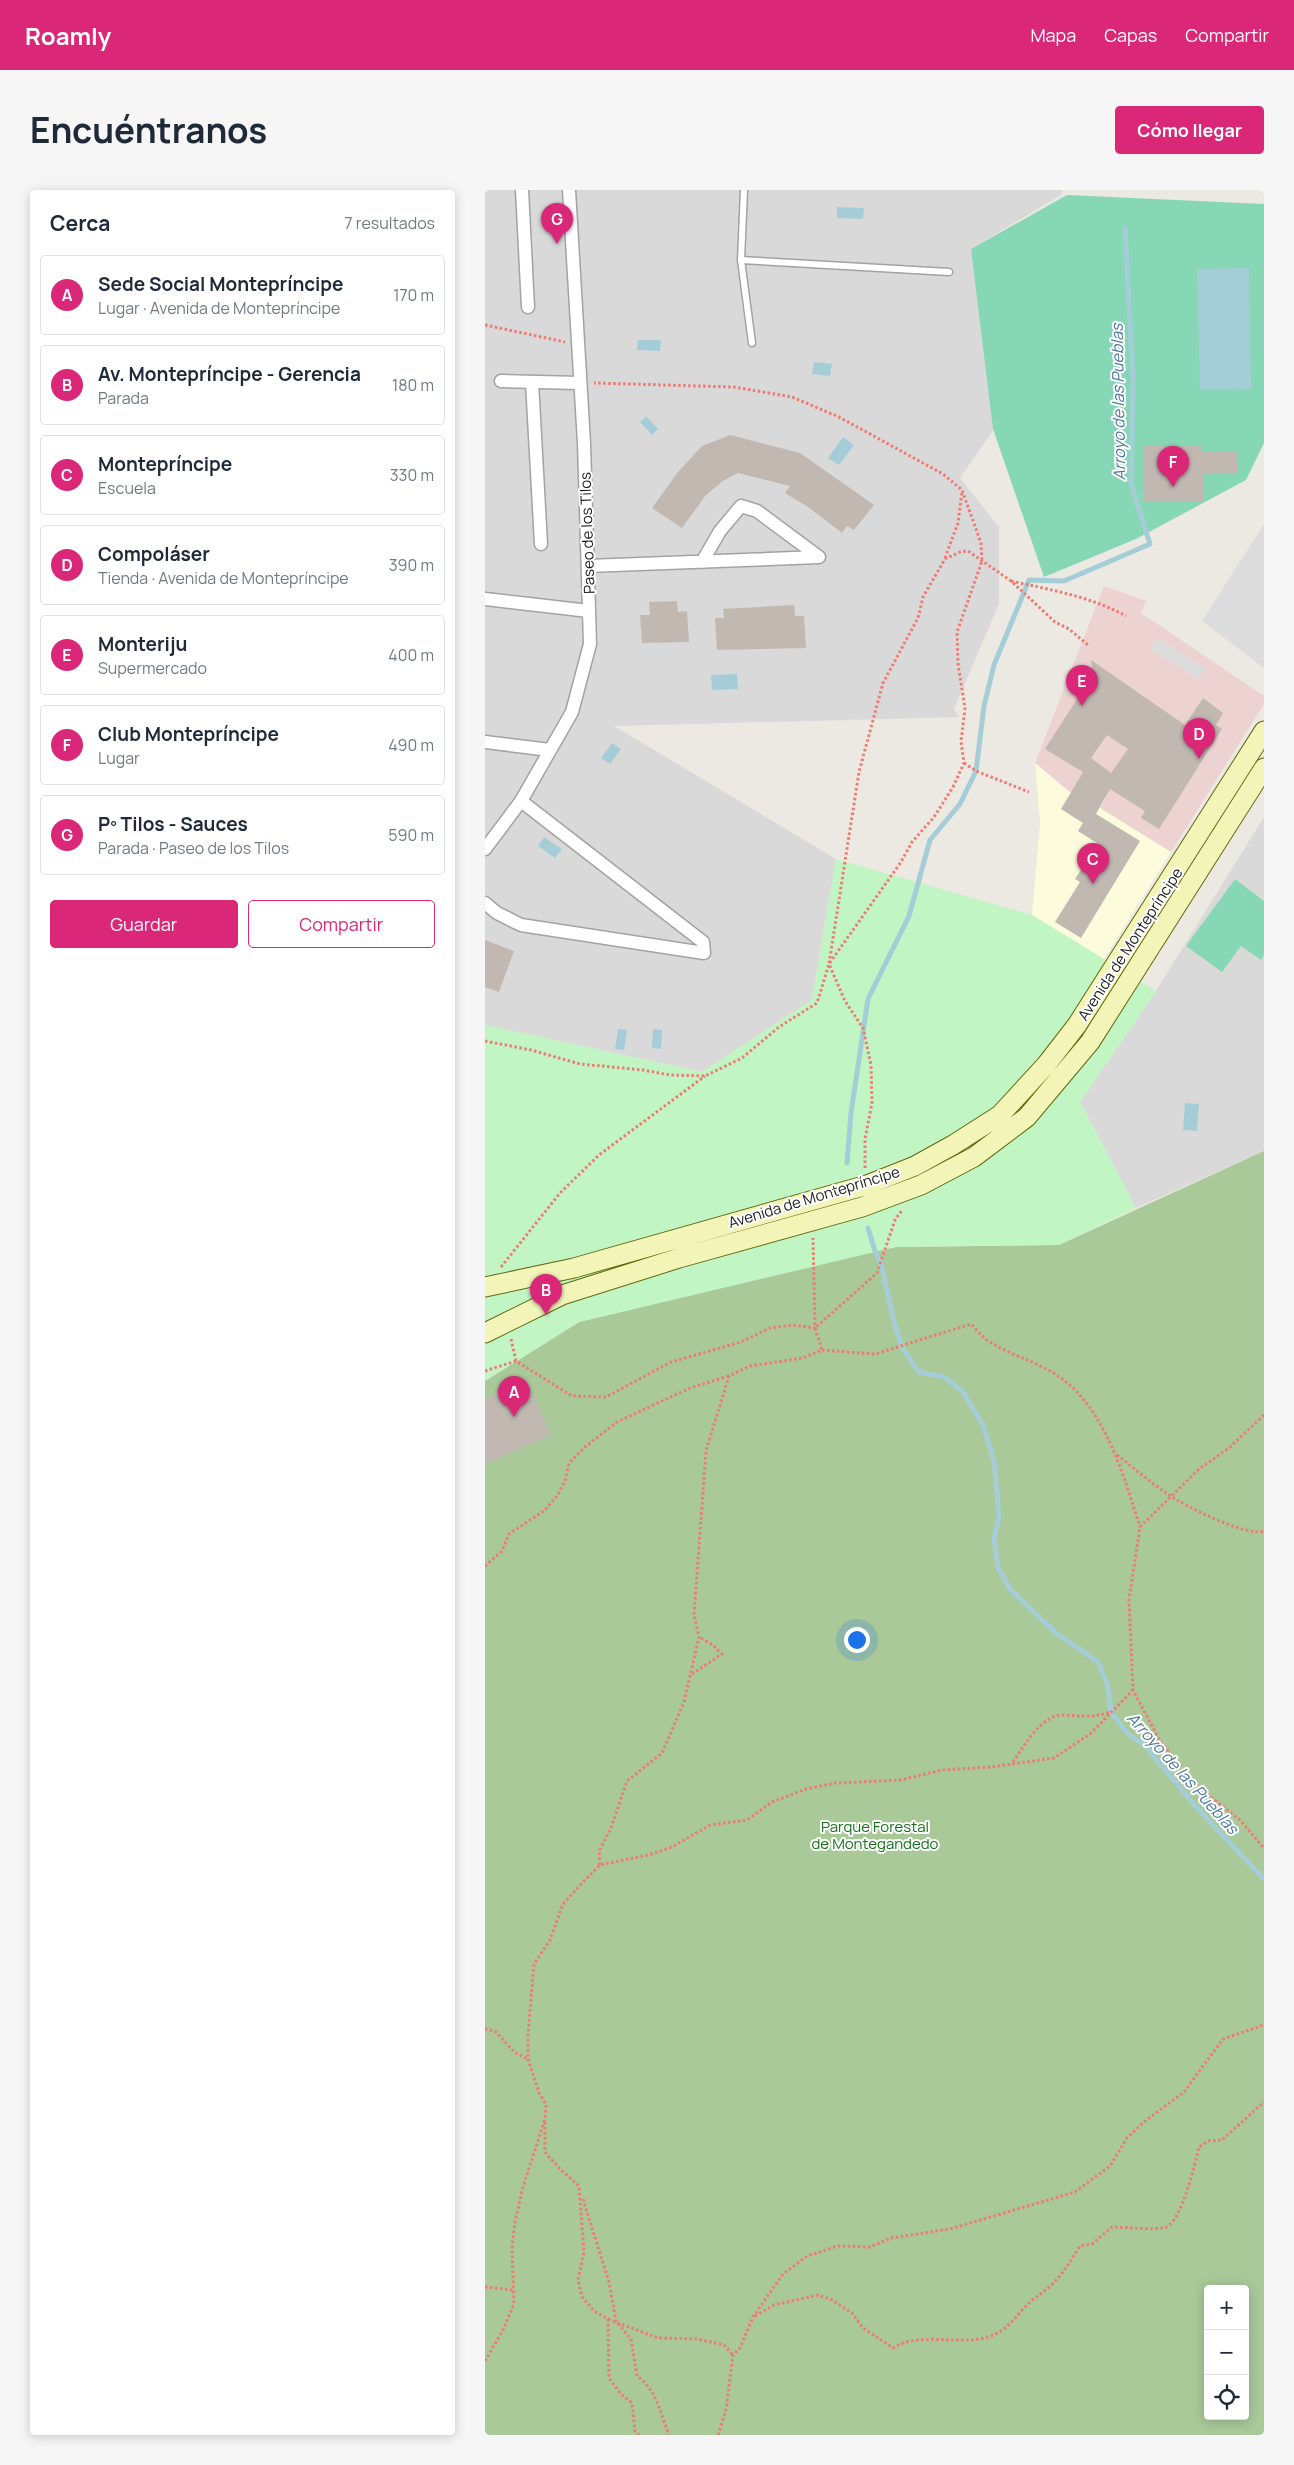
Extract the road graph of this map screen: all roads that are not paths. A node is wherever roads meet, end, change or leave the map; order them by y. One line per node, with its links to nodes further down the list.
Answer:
1 (522, 190): 6 (street)
2 (569, 190): 10 (street, Paseo de los Tilos)
3 (744, 190): 4 (lane)
4 (741, 260): 5 (lane); 7 (lane)
5 (949, 272)
6 (528, 307)
7 (752, 343)
8 (501, 381): 9 (street)
9 (532, 382): 10 (street); 11 (street)
10 (579, 383): 13 (street, Paseo de los Tilos)
11 (541, 544)
12 (702, 562): 12 (street); 13 (street)
13 (588, 566): 15 (street, Paseo de los Tilos)
14 (485, 599): 15 (street)
15 (589, 611): 18 (street, Paseo de los Tilos)
16 (1264, 731): 23 (street, Avenida de Montepríncipe)
17 (485, 742): 18 (street)
18 (551, 750): 20 (street, Paseo de los Tilos)
19 (1264, 768): 24 (street, Avenida de Montepríncipe)
20 (521, 801): 21 (street, Paseo de los Tilos); 22 (street)
21 (485, 849)
22 (485, 903)
23 (485, 1287)
24 (485, 1333)

